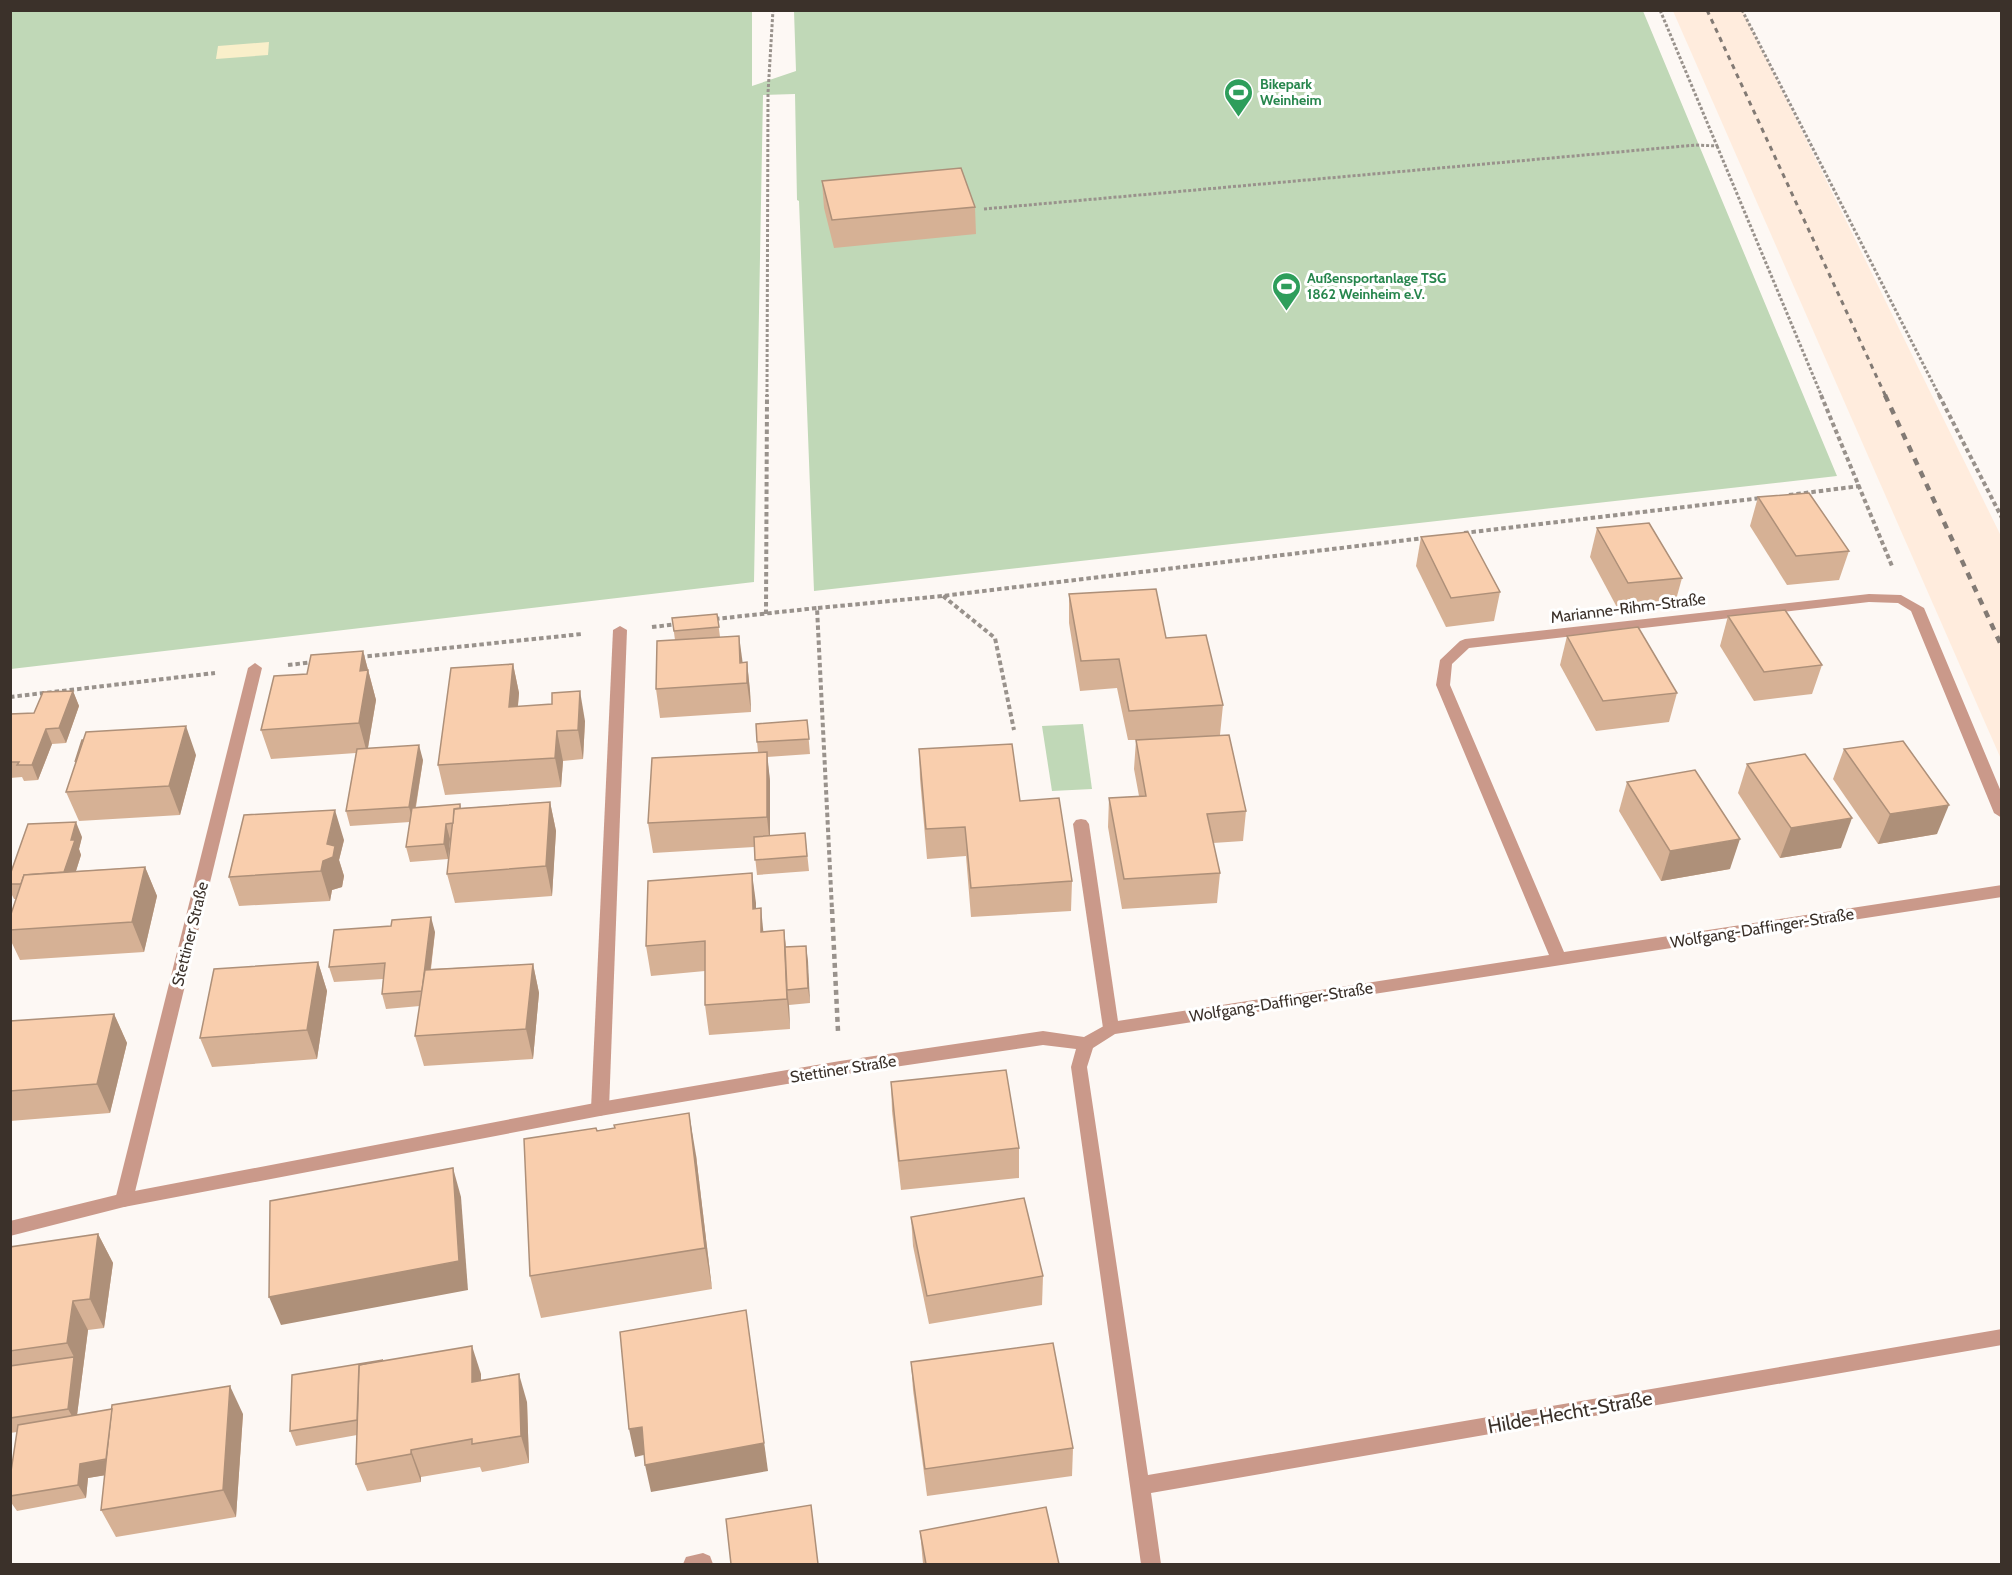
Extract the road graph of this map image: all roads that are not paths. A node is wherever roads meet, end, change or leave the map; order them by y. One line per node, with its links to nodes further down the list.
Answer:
1 (620, 630): 9 (street)
2 (255, 668): 10 (street, Stettiner Straße)
3 (2001, 813): 6 (street, Marianne-Rihm-Straße)
4 (1082, 824): 7 (street)
5 (2001, 891): 6 (street, Wolfgang-Daffinger-Straße)
6 (1559, 959): 7 (street, Wolfgang-Daffinger-Straße)
7 (1111, 1028): 8 (street, Wolfgang-Daffinger-Straße)
8 (1086, 1044): 9 (street, Stettiner Straße); 13 (street)
9 (600, 1109): 10 (street, Stettiner Straße)
10 (124, 1200): 11 (street, Stettiner Straße)
11 (10, 1229)
12 (2001, 1337): 13 (street, Hilde-Hecht-Straße)
13 (1139, 1486): 14 (street)
14 (1151, 1564)

